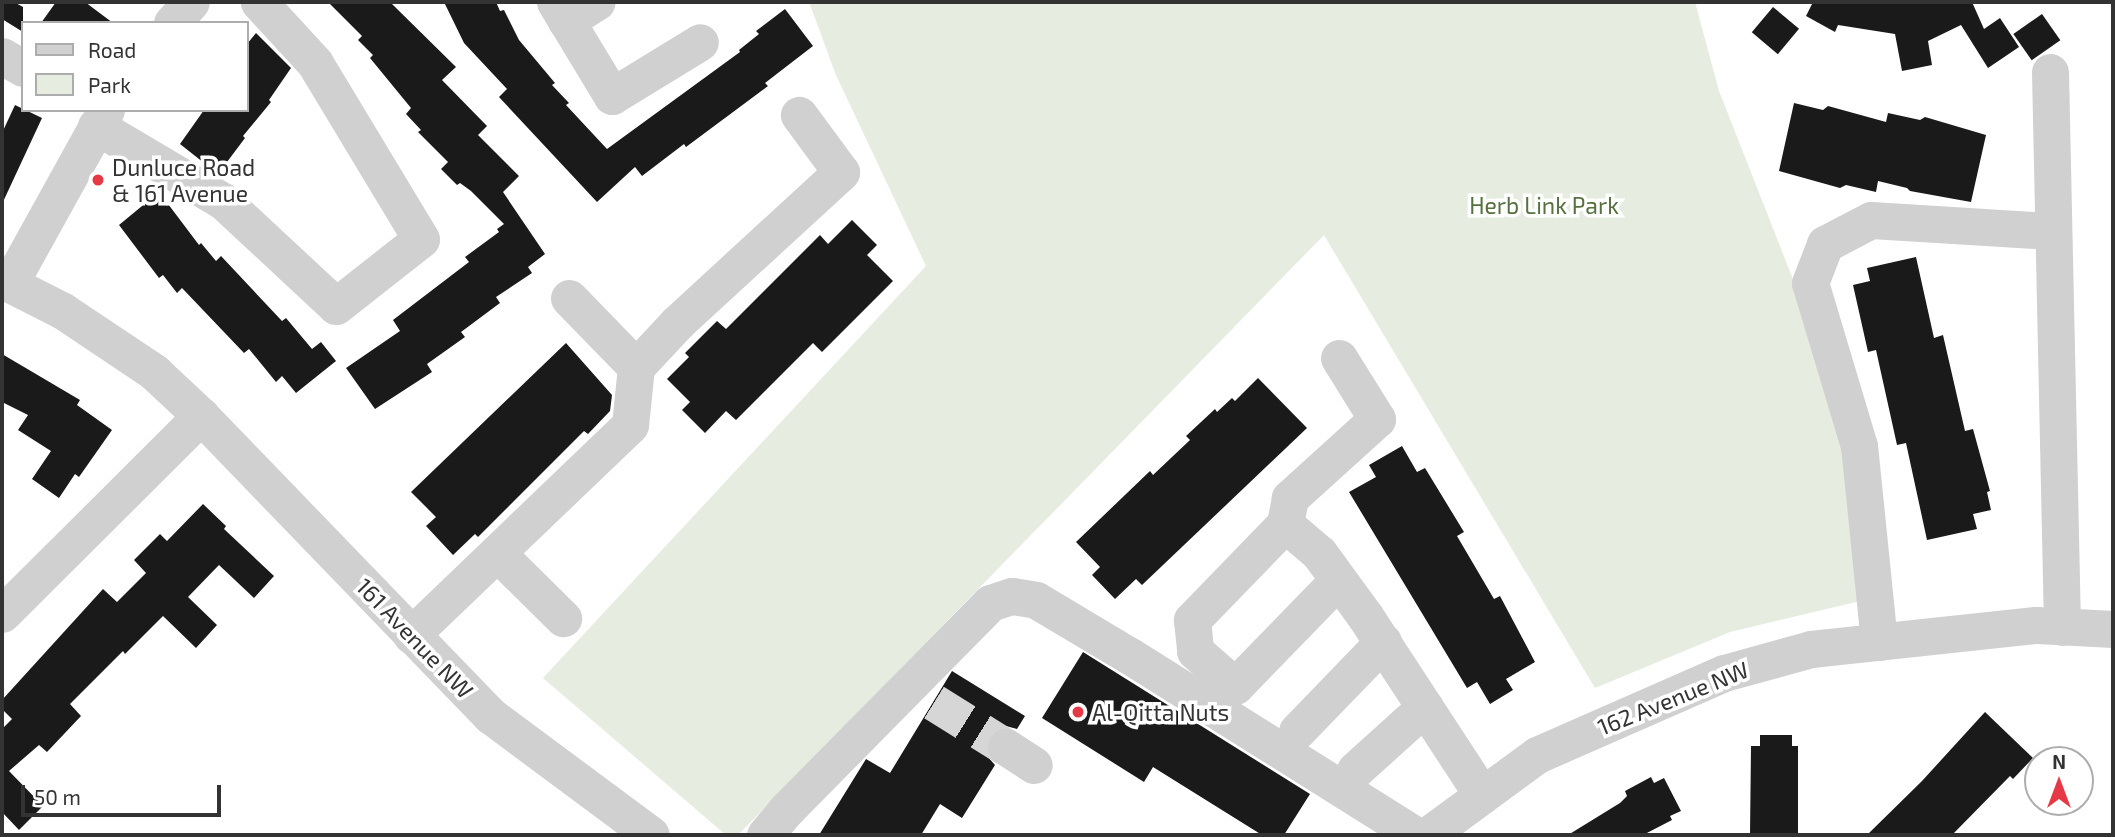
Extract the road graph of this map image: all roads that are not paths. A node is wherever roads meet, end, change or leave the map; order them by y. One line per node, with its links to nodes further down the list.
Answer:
1 (191, 2): 4 (street)
2 (259, 2): 10 (street)
3 (572, 8): 5 (street)
4 (174, 21)
5 (700, 43)
6 (2, 56): 7 (street)
7 (21, 67)
8 (2050, 72): 11 (street)
9 (799, 115): 15 (street)
10 (99, 116): 12 (street)
11 (2053, 231): 22 (street); 26 (street)
12 (6, 282): 16 (street, 161 Avenue NW)
13 (569, 298): 15 (street)
14 (1339, 358): 17 (street)
15 (636, 367): 18 (street)
16 (201, 416): 20 (street); 24 (street, 161 Avenue NW)
17 (1285, 524): 19 (street); 19 (street)
18 (497, 553): 21 (street); 24 (street)
19 (1338, 580): 25 (street)
20 (2, 614)
21 (563, 618)
22 (2062, 627): 23 (street, 162 Avenue NW); 26 (street, 162 Avenue NW)
23 (2113, 629)
24 (411, 635): 31 (street, 161 Avenue NW)
25 (1383, 642): 27 (street); 28 (street)
26 (1880, 642): 30 (street, 162 Avenue NW)
27 (1425, 707): 29 (street); 30 (street)
28 (1297, 731)
29 (1355, 770)
30 (1482, 795): 34 (street, 162 Avenue NW)
31 (651, 835)
32 (765, 835): 33 (street)
33 (1415, 835)
34 (1428, 835)

